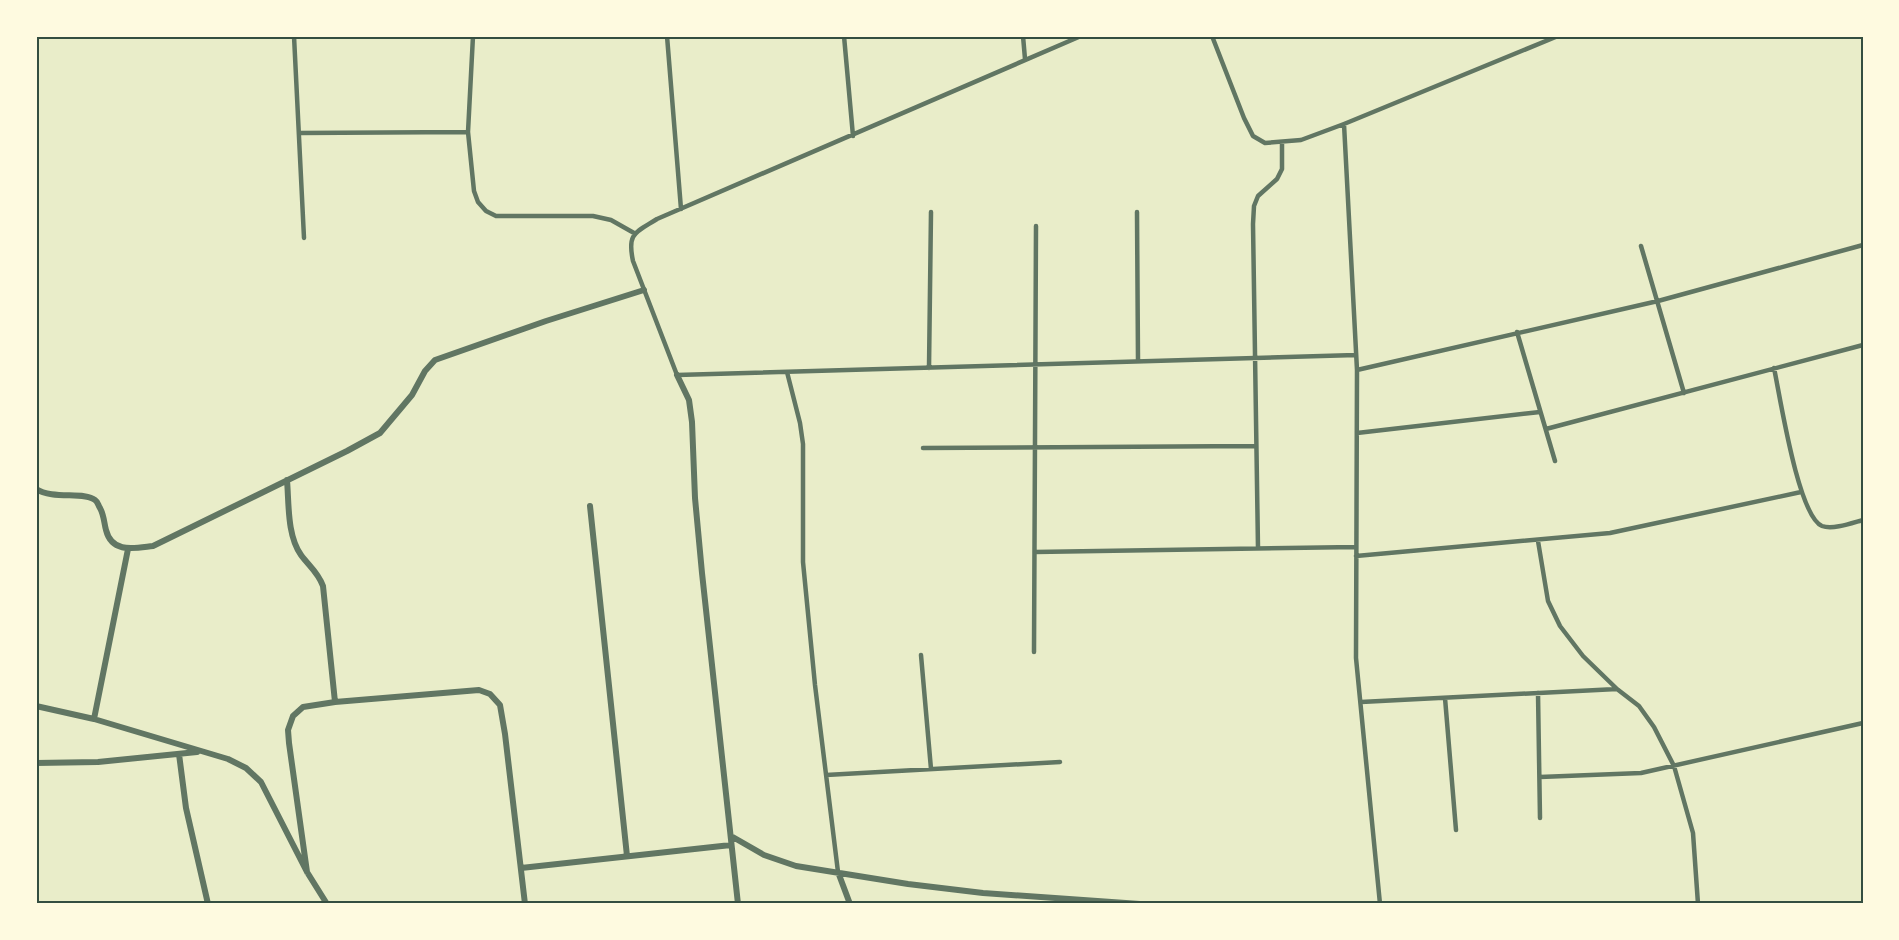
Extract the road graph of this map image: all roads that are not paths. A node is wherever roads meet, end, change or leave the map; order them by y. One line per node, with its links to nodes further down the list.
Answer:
1 (294, 36): 12 (lane)
2 (473, 36): 11 (lane)
3 (667, 36): 15 (lane)
4 (844, 36): 13 (lane)
5 (1023, 36): 9 (lane)
6 (1081, 36): 9 (lane)
7 (1212, 36): 14 (lane)
8 (1558, 36): 10 (lane)
9 (1024, 59): 13 (lane)
10 (1344, 124): 14 (lane); 27 (lane)
11 (468, 132): 12 (lane); 19 (lane)
12 (299, 133): 20 (lane)
13 (853, 136): 15 (lane)
14 (1282, 143): 28 (lane)
15 (681, 209): 19 (lane)
16 (931, 212): 31 (lane)
17 (1137, 212): 29 (lane)
18 (1036, 226): 30 (lane)
19 (634, 234): 23 (lane)
20 (304, 238)
21 (1863, 245): 24 (lane)
22 (1641, 246): 24 (lane)
23 (644, 290): 35 (lane); 44 (street)
24 (1658, 301): 25 (lane); 36 (lane)
25 (1517, 332): 33 (lane); 37 (lane)
26 (1863, 345): 32 (lane)
27 (1356, 355): 28 (lane); 33 (lane)
28 (1254, 358): 29 (lane); 40 (lane)
29 (1138, 362): 30 (lane)
30 (1036, 364): 31 (lane); 41 (lane)
31 (929, 368): 34 (lane)
32 (1774, 368): 36 (lane); 46 (lane)
33 (1357, 370): 39 (lane)
34 (787, 372): 35 (lane); 71 (lane)
35 (677, 375): 75 (street)
36 (1684, 393): 38 (lane)
37 (1540, 412): 38 (lane); 39 (lane)
38 (1546, 429): 43 (lane)
39 (1357, 433): 50 (lane)
40 (1256, 446): 41 (lane); 51 (lane)
41 (1036, 447): 42 (lane); 53 (lane)
42 (923, 448)
43 (1555, 461)
44 (287, 480): 52 (street); 60 (street)
45 (36, 489): 52 (street)
46 (1801, 492): 48 (lane); 49 (lane)
47 (590, 506): 77 (street)
48 (1863, 520)
49 (1538, 541): 54 (lane); 57 (lane)
50 (1356, 547): 51 (lane); 54 (lane)
51 (1258, 548): 53 (lane)
52 (128, 549): 63 (street)
53 (1035, 552): 55 (lane)
54 (1356, 556): 61 (lane)
55 (1034, 652)
56 (921, 655): 70 (lane)
57 (1617, 689): 58 (lane); 69 (lane)
58 (1538, 693): 59 (lane); 72 (lane)
59 (1445, 698): 61 (lane); 74 (lane)
60 (335, 702): 78 (street); 79 (street)
61 (1361, 702): 87 (lane)
62 (36, 706): 63 (street)
63 (94, 719): 65 (street)
64 (1863, 723): 69 (lane)
65 (199, 752): 66 (street); 79 (street)
66 (179, 754): 68 (street); 81 (street)
67 (1060, 762): 70 (lane)
68 (36, 763)
69 (1674, 766): 72 (lane); 88 (lane)
70 (931, 769): 71 (lane)
71 (826, 775): 80 (lane)
72 (1539, 777): 73 (lane)
73 (1540, 818)
74 (1456, 830)
75 (731, 836): 76 (street); 80 (street)
76 (731, 845): 77 (street); 84 (street)
77 (627, 856): 78 (street)
78 (521, 868): 83 (street)
79 (307, 872): 82 (street)
80 (838, 872): 85 (street); 86 (street)
81 (208, 904)
82 (327, 904)
83 (525, 904)
84 (738, 904)
85 (850, 904)
86 (1140, 904)
87 (1380, 904)
88 (1698, 904)

